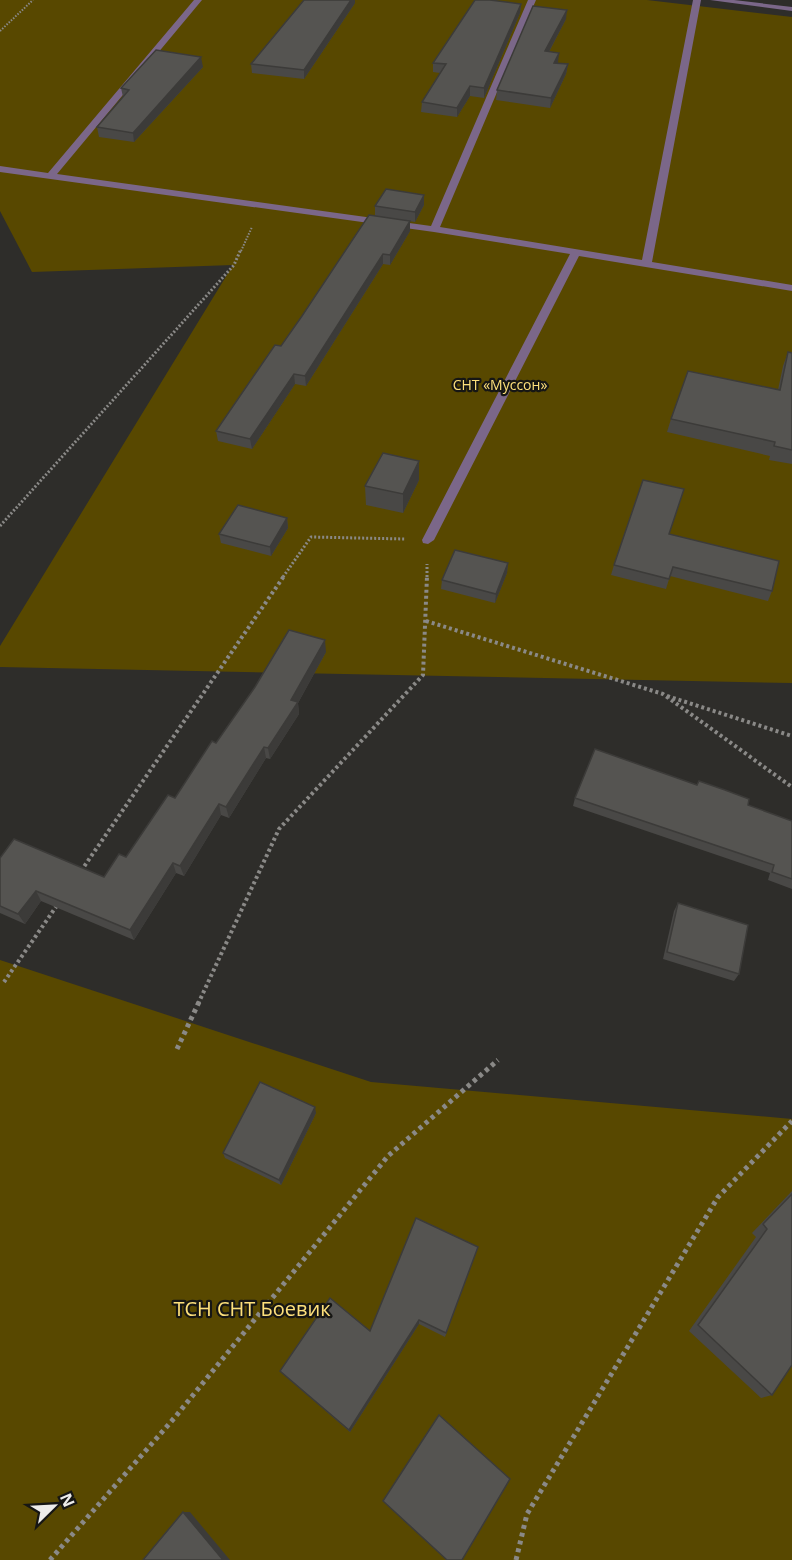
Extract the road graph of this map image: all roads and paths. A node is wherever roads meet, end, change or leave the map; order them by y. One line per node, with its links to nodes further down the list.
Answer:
1 (33, 0): 7 (path)
2 (198, 0): 9 (lane)
3 (532, 0): 11 (lane)
4 (697, 0): 13 (lane)
5 (714, 0): 6 (lane)
6 (792, 9)
7 (0, 31)
8 (0, 169): 9 (lane)
9 (50, 176): 10 (lane)
10 (262, 205): 11 (lane); 15 (path)
11 (434, 229): 12 (lane)
12 (576, 253): 13 (lane); 16 (lane)
13 (646, 265): 14 (lane)
14 (792, 288)
15 (0, 526)
16 (428, 540): 17 (path); 21 (path)
17 (426, 621): 18 (path); 24 (path)
18 (663, 694): 19 (path); 20 (path)
19 (792, 736)
20 (792, 788)
21 (77, 876)
22 (64, 895): 23 (path)
23 (4, 982)
24 (177, 1049)
25 (498, 1060): 27 (path)
26 (792, 1121): 28 (path)
27 (50, 1560)
28 (516, 1560)

